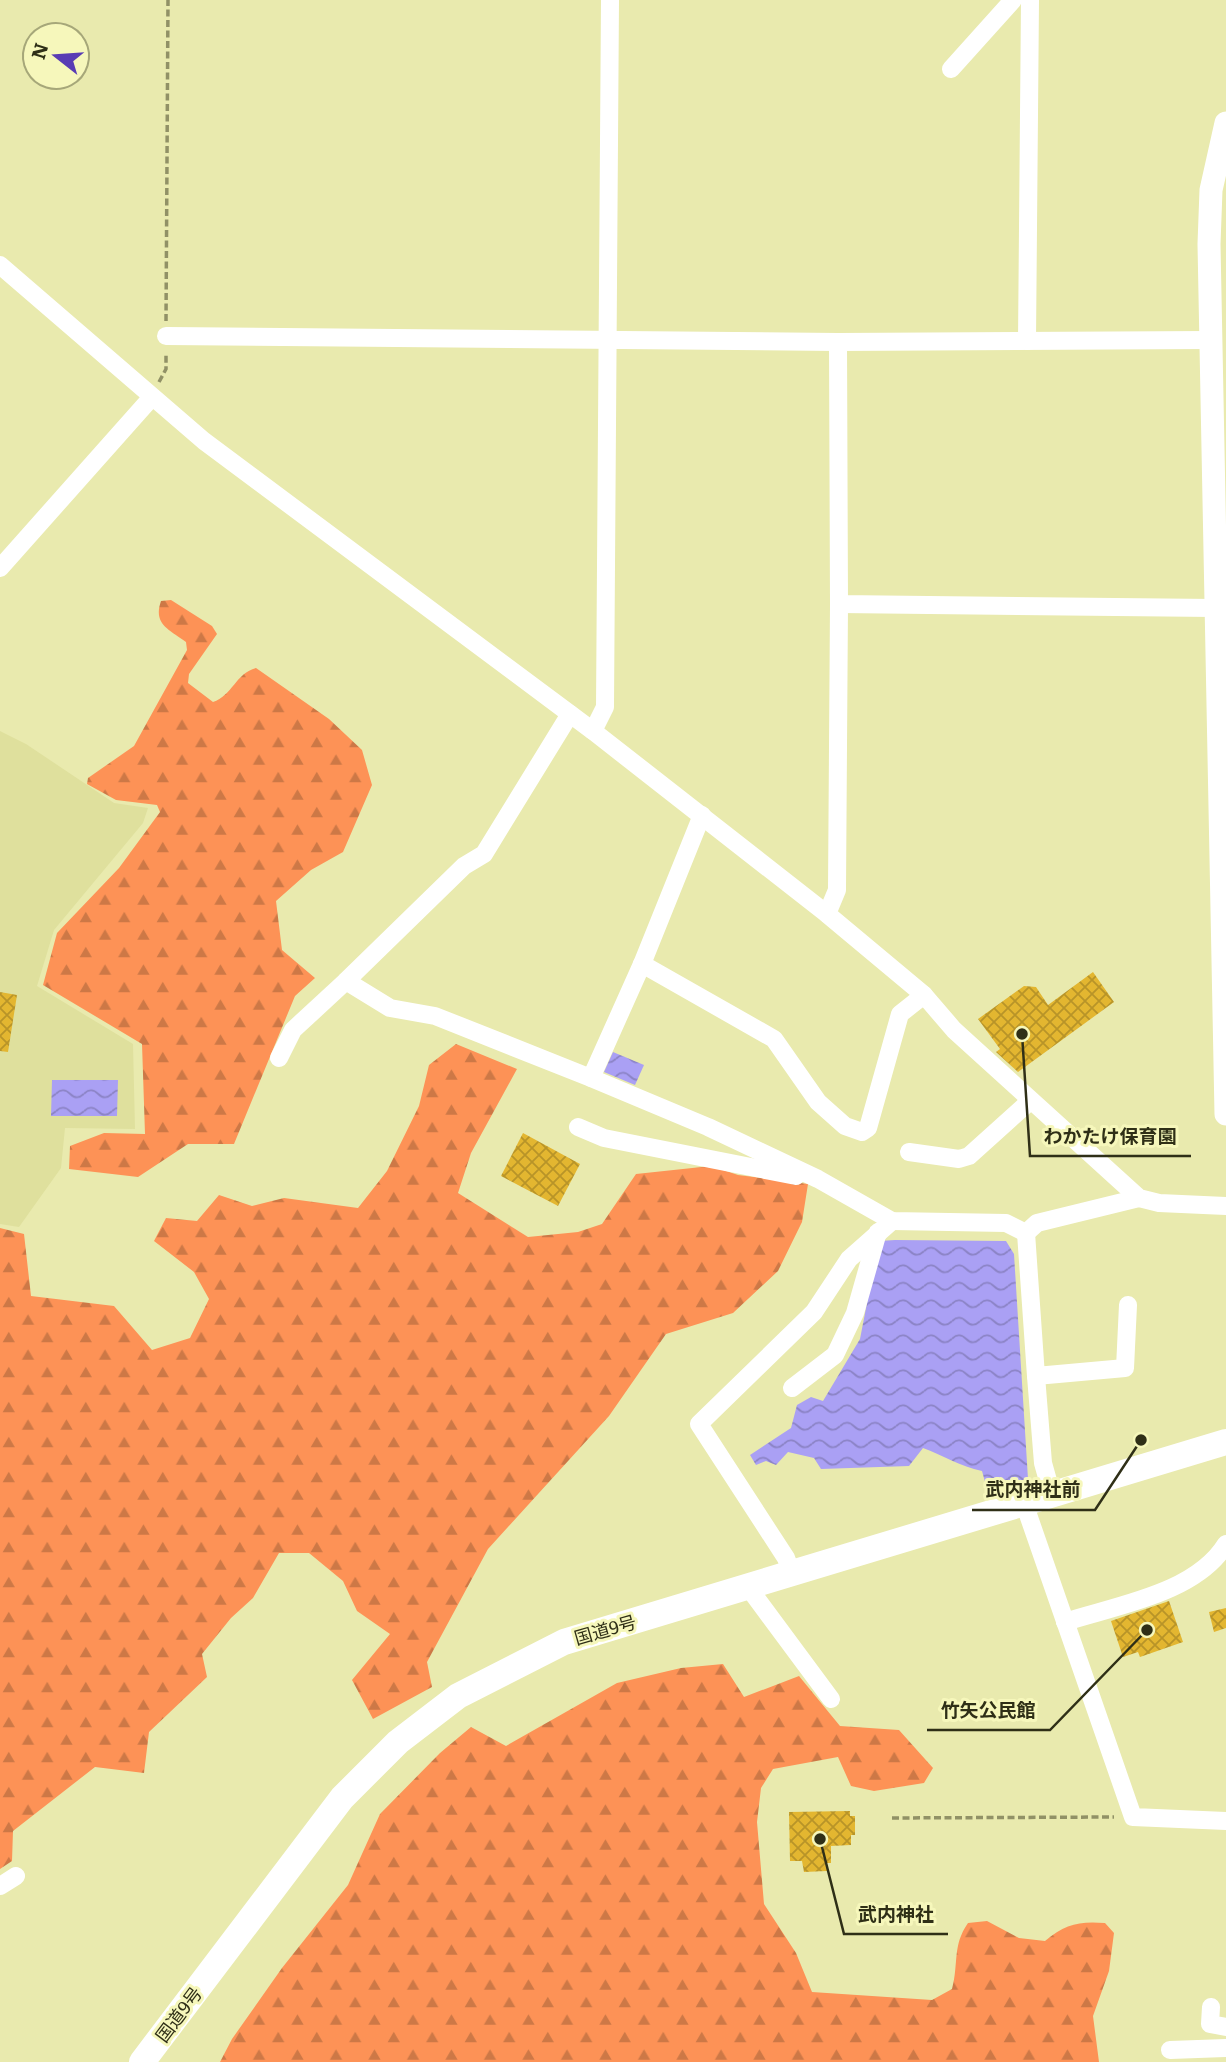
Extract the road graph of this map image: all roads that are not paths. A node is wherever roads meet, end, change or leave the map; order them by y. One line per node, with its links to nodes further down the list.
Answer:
1 (610, 0): 8 (street)
2 (1013, 0): 4 (street)
3 (1030, 0): 11 (street)
4 (951, 69)
5 (1226, 123): 9 (main road)
6 (0, 265): 12 (street)
7 (166, 336): 8 (street)
8 (608, 340): 10 (street); 17 (street)
9 (1209, 340): 11 (street); 15 (main road)
10 (838, 341): 11 (street); 14 (street)
11 (1027, 341)
12 (152, 397): 13 (street); 16 (street)
13 (0, 568)
14 (839, 604): 15 (street); 19 (street)
15 (1215, 608): 26 (main road)
16 (570, 714): 17 (street); 21 (street)
17 (593, 731): 18 (street)
18 (702, 814): 19 (street); 20 (street)
19 (827, 914): 22 (street)
20 (642, 964): 22 (street); 24 (street)
21 (346, 981): 23 (street); 24 (street)
22 (924, 995): 25 (street)
23 (279, 1058)
24 (591, 1078): 29 (street)
25 (1030, 1101): 28 (street); 30 (street)
26 (1226, 1114)
27 (578, 1127): 29 (street)
28 (909, 1152)
29 (818, 1179): 32 (street)
30 (1139, 1198): 31 (street); 33 (street)
31 (1226, 1206)
32 (885, 1226): 33 (street); 36 (street); 41 (street)
33 (1026, 1233): 35 (street)
34 (1128, 1304): 35 (street)
35 (1036, 1376): 38 (street)
36 (792, 1388)
37 (1226, 1442): 38 (highway, 国道9号)
38 (1052, 1495): 39 (highway, 国道9号)
39 (1024, 1503): 41 (highway, 国道9号); 43 (street)
40 (1226, 1544): 43 (street)
41 (792, 1574): 42 (highway, 国道9号)
42 (748, 1587): 44 (street); 50 (highway, 国道9号)
43 (1065, 1622): 45 (street)
44 (831, 1699)
45 (1226, 1821)
46 (1211, 2007): 47 (street)
47 (1226, 2026)
48 (1226, 2048): 49 (street)
49 (1170, 2050)
50 (142, 2062)

